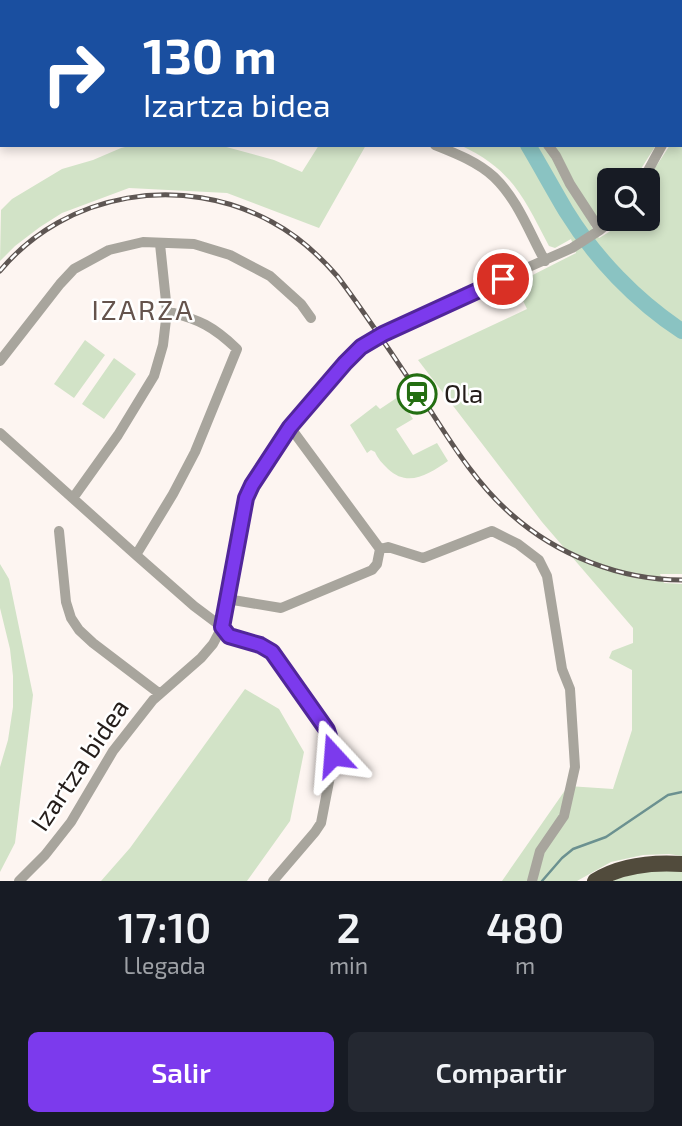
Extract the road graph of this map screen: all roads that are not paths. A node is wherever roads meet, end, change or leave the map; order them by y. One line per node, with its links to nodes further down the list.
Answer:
1 (439, 147): 8 (street)
2 (549, 147): 5 (street)
3 (661, 147): 4 (street)
4 (650, 168)
5 (597, 228)
6 (599, 231): 8 (street, Izartza bidea)
7 (160, 244): 9 (street); 10 (street); 11 (street)
8 (545, 261): 12 (street, Izartza bidea)
9 (167, 311): 14 (street); 17 (street)
10 (311, 318)
11 (0, 361)
12 (290, 427): 16 (street); 18 (street, Izartza bidea)
13 (0, 433): 14 (street)
14 (73, 498): 17 (street)
15 (59, 531): 20 (street)
16 (380, 550): 18 (street); 24 (street)
17 (136, 555): 19 (street)
18 (227, 598): 19 (street, Izartza bidea)
19 (222, 627): 20 (street, Izartza bidea); 23 (street)
20 (160, 694): 22 (street, Izartza bidea)
21 (682, 864): 25 (highway)
22 (19, 881)
23 (273, 881)
24 (532, 881)
25 (595, 881)

